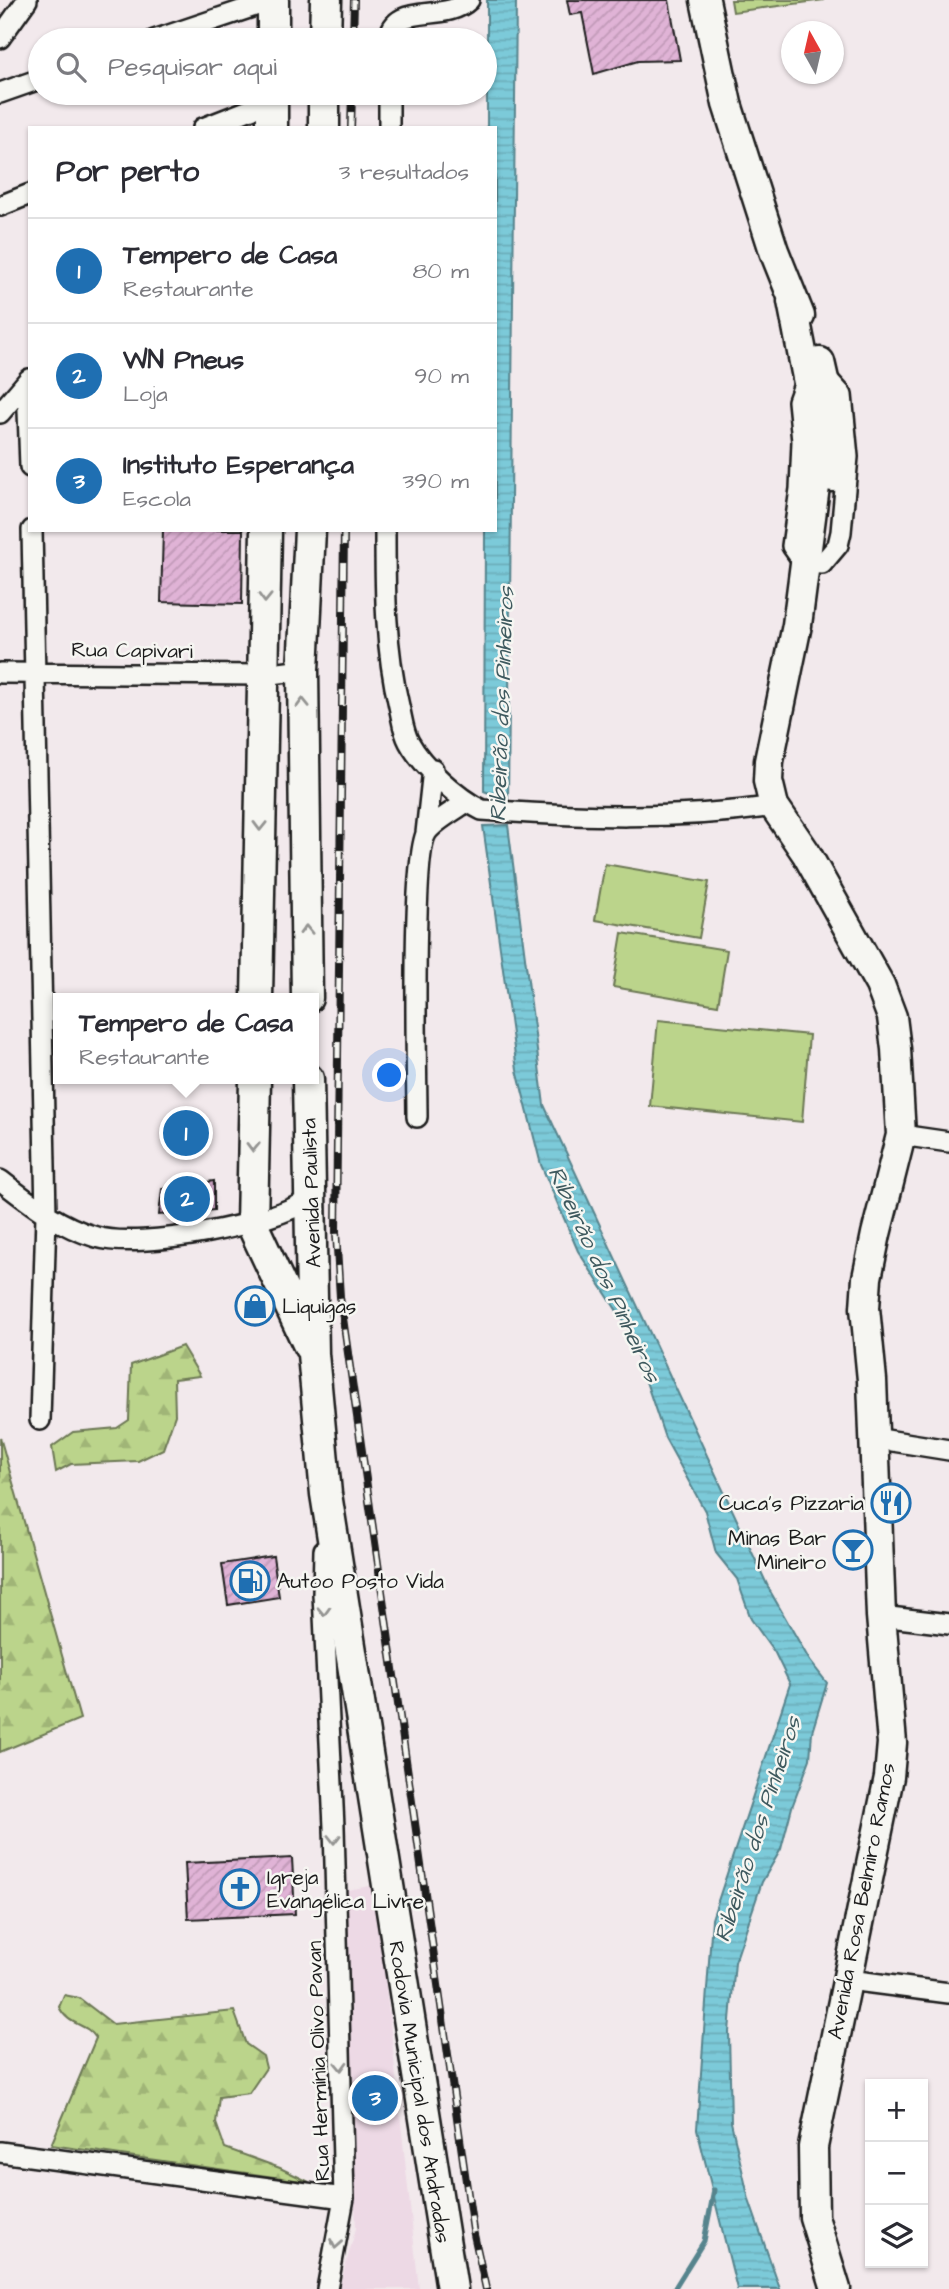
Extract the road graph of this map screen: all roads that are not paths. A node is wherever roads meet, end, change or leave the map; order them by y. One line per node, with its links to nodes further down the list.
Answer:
1 (27, 0): 10 (street)
2 (273, 0): 6 (street); 7 (main road)
3 (326, 0): 8 (main road)
4 (470, 0): 9 (street)
5 (705, 0): 22 (main road)
6 (190, 28)
7 (273, 28)
8 (325, 28)
9 (391, 28)
10 (0, 38)
11 (28, 83): 12 (street)
12 (0, 93)
13 (324, 105): 17 (main road)
14 (389, 105): 18 (street)
15 (272, 107): 16 (street)
16 (210, 126)
17 (324, 126)
18 (389, 126)
19 (28, 195): 20 (street)
20 (0, 206)
21 (28, 380): 23 (street)
22 (813, 381): 28 (main road, Avenida Rosa Belmiro Ramos); 28 (street); 28 (street)
23 (0, 413)
24 (32, 532): 30 (street)
25 (266, 532): 32 (main road, one-way to 32)
26 (310, 532): 29 (main road)
27 (385, 532): 33 (street)
28 (817, 558): 35 (main road, Avenida Rosa Belmiro Ramos)
29 (303, 670): 32 (street, Rua Capivari); 38 (main road, one-way to 29)
30 (37, 671): 31 (street, Rua Capivari); 32 (street, Rua Capivari); 46 (street)
31 (0, 673)
32 (264, 675): 37 (main road, one-way to 37)
33 (433, 769): 34 (street); 36 (street)
34 (474, 806): 35 (street); 36 (street)
35 (774, 806): 42 (main road, Avenida Rosa Belmiro Ramos)
36 (426, 832): 41 (street)
37 (257, 993)
38 (307, 993)
39 (255, 1084): 47 (main road, Avenida Paulista, one-way to 47)
40 (308, 1084): 45 (main road, Avenida Paulista)
41 (417, 1117)
42 (901, 1135): 43 (street); 50 (main road, Avenida Rosa Belmiro Ramos)
43 (949, 1142)
44 (0, 1180): 46 (street)
45 (310, 1199): 47 (street); 48 (main road, Avenida Paulista)
46 (46, 1215): 47 (street); 49 (street)
47 (252, 1224): 48 (main road, Avenida Paulista)
48 (313, 1354): 52 (main road, Rodovia Municipal dos Andradas)
49 (40, 1420)
50 (874, 1438): 51 (street); 53 (main road, Avenida Rosa Belmiro Ramos)
51 (949, 1450)
52 (326, 1494): 58 (street, Rua Hermínia Olivo Pavan, one-way to 58); 60 (main road, Rodovia Municipal dos Andradas)
53 (881, 1616): 54 (street); 55 (main road, Avenida Rosa Belmiro Ramos)
54 (949, 1624)
55 (849, 1980): 56 (street); 61 (main road, Avenida Rosa Belmiro Ramos)
56 (949, 1993)
57 (0, 2152): 58 (street)
58 (344, 2198): 59 (street, Rua Hermínia Olivo Pavan, one-way to 59)
59 (327, 2289)
60 (452, 2289)
61 (836, 2289)

